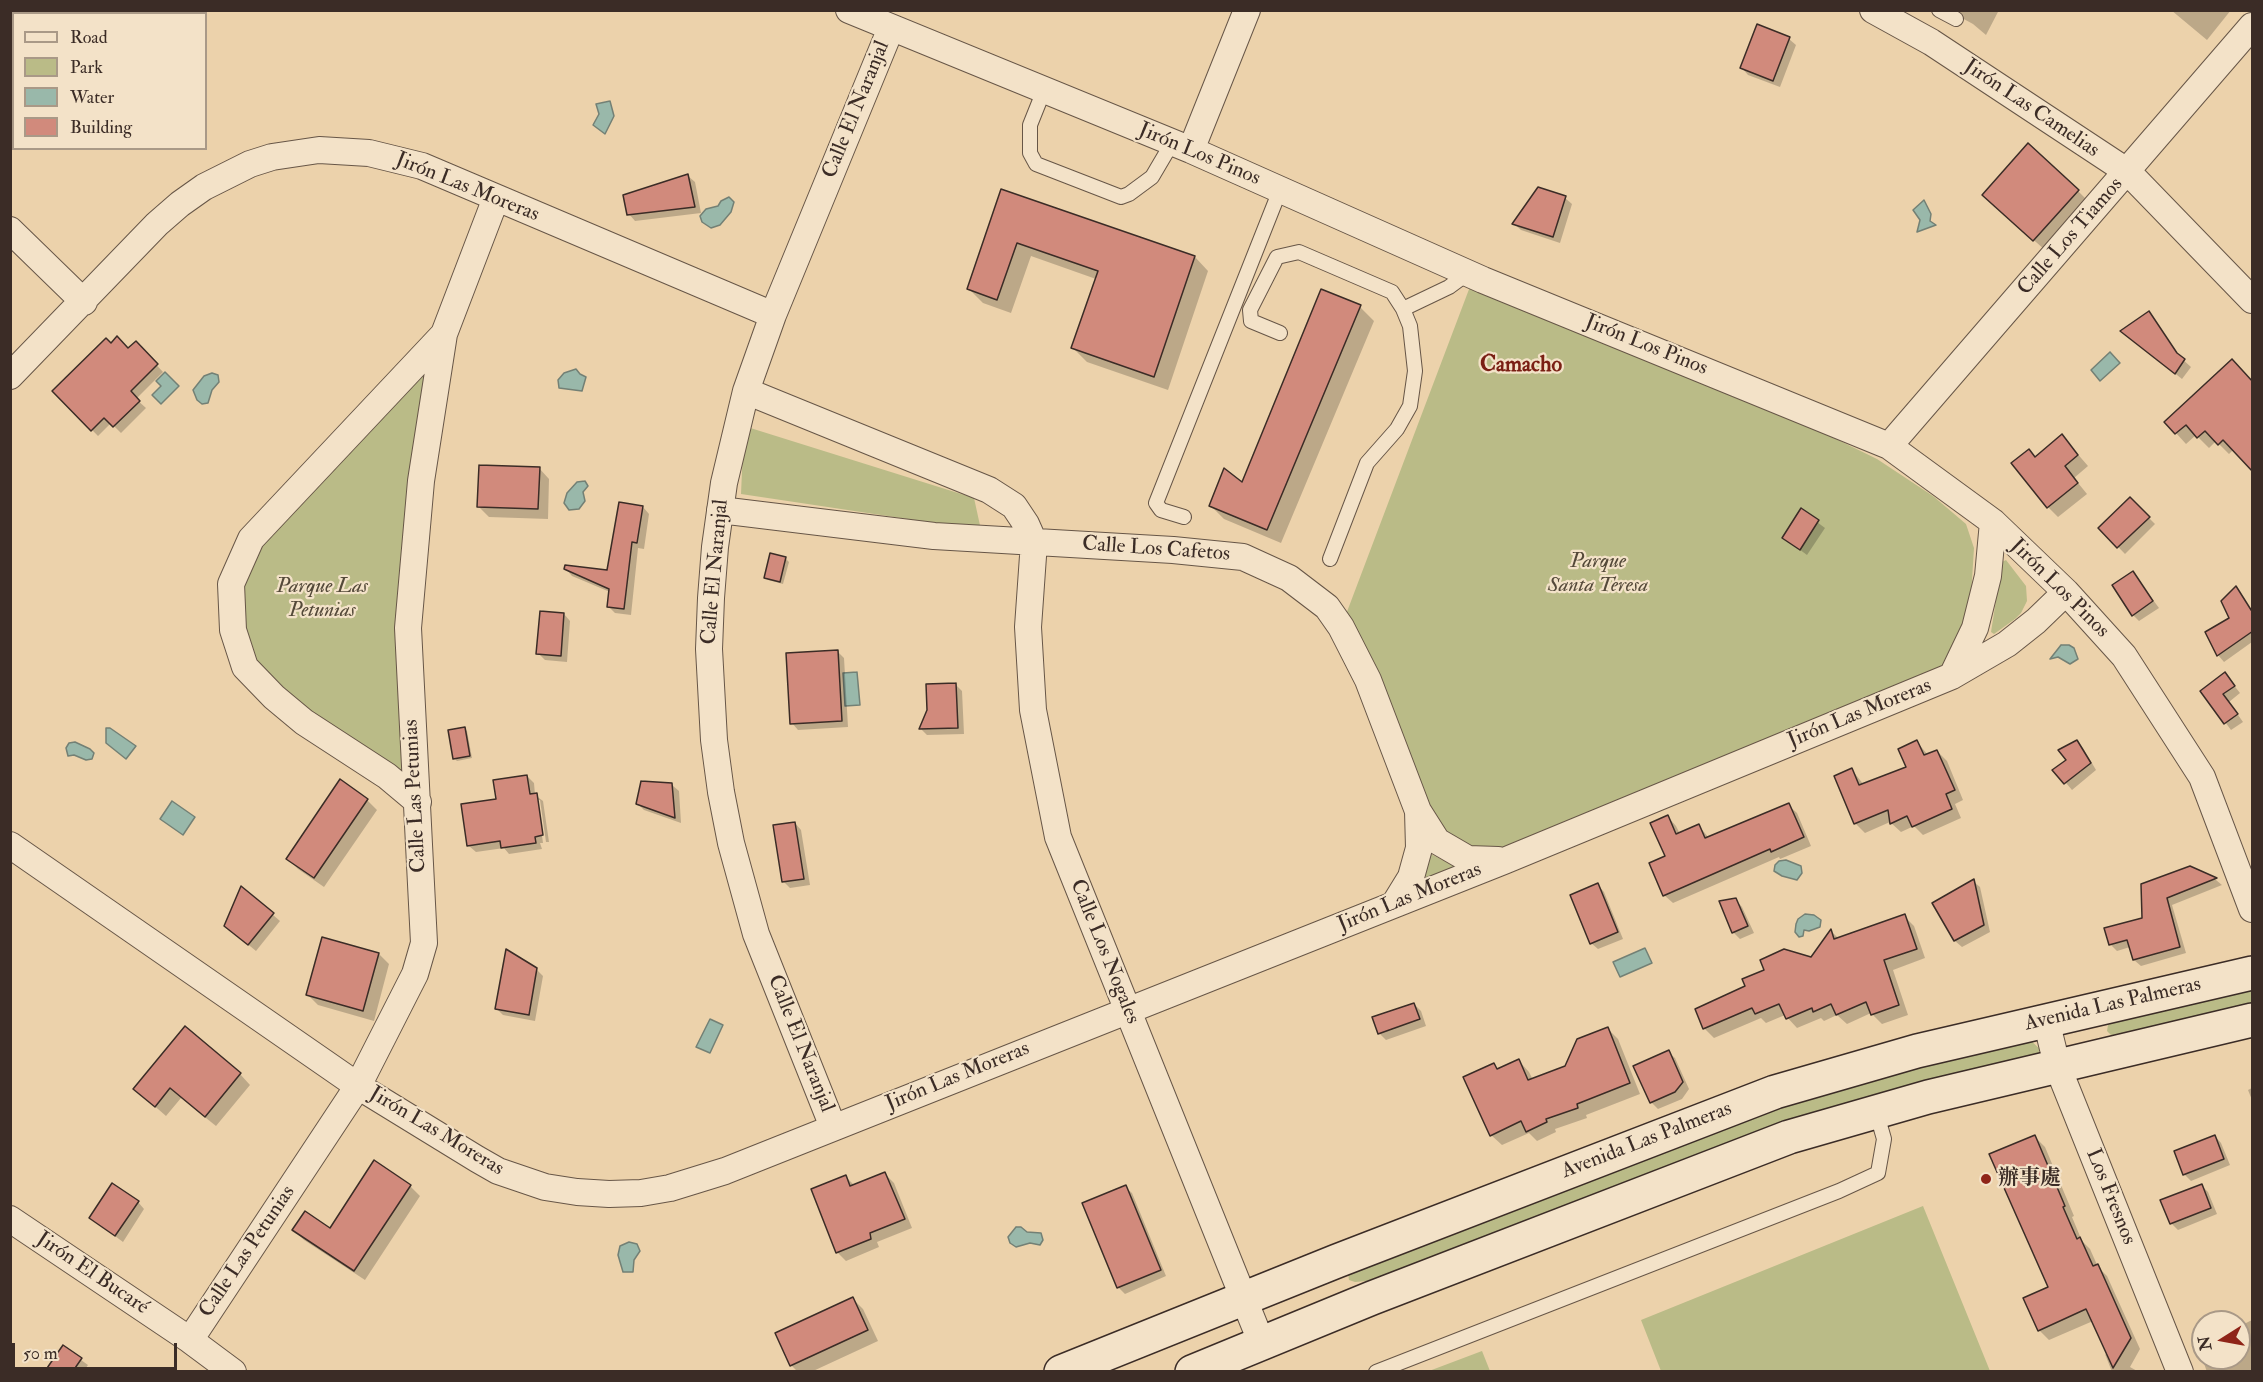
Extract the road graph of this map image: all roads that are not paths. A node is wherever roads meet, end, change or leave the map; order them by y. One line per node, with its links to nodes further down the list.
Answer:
1 (849, 10): 7 (street, Jirón Los Pinos)
2 (1247, 10): 9 (street)
3 (1873, 10): 10 (street, Jirón Las Camelias)
4 (1939, 10): 5 (lane)
5 (1956, 19)
6 (2253, 26): 10 (street, Calle Los Tiamos)
7 (891, 28): 8 (street, Jirón Los Pinos); 18 (street, Calle El Naranjal)
8 (1044, 90): 9 (street, Jirón Los Pinos); 9 (lane)
9 (1181, 147): 11 (street, Jirón Los Pinos)
10 (2127, 172): 15 (street, Jirón Las Camelias); 23 (street, Calle Los Tiamos)
11 (1280, 190): 14 (street, Jirón Los Pinos); 25 (lane)
12 (496, 198): 16 (street, Jirón Las Moreras); 18 (street, Jirón Las Moreras); 20 (street, Calle Las Petunias)
13 (10, 230): 16 (street)
14 (1468, 273): 17 (lane); 23 (street, Jirón Los Pinos)
15 (2253, 300)
16 (84, 302): 21 (street, Jirón Las Moreras)
17 (1403, 309): 19 (lane); 28 (lane)
18 (773, 315): 22 (street, Calle El Naranjal)
19 (1280, 333)
20 (444, 334): 31 (street, Calle Las Petunias); 31 (street)
21 (10, 376)
22 (746, 391): 24 (street, Calle El Naranjal); 27 (street)
23 (1889, 446): 26 (street, Jirón Los Pinos)
24 (720, 510): 27 (street, Calle Los Cafetos); 46 (street, Calle El Naranjal)
25 (1184, 517)
26 (1993, 522): 29 (street, Jirón Los Pinos); 30 (street, Jirón Las Moreras)
27 (1034, 542): 32 (street, Calle Los Cafetos); 39 (street, Calle Los Nogales)
28 (1330, 559)
29 (2066, 592): 30 (street, Jirón Las Moreras); 36 (street, Jirón Los Pinos)
30 (1952, 676): 34 (street, Jirón Las Moreras)
31 (418, 802): 44 (street, Calle Las Petunias)
32 (1418, 811): 34 (street, Calle Los Cafetos); 35 (street, Calle Los Cafetos)
33 (10, 845): 44 (street, Jirón Las Moreras)
34 (1504, 861): 35 (street, Jirón Las Moreras)
35 (1395, 903): 39 (street, Jirón Las Moreras)
36 (2253, 909)
37 (2253, 973): 38 (main road, Avenida Las Palmeras)
38 (2109, 1006): 40 (main road, Avenida Las Palmeras); 42 (main road)
39 (1127, 1011): 46 (street, Jirón Las Moreras); 49 (street, Calle Los Nogales)
40 (2046, 1020): 43 (street, Los Fresnos); 48 (main road, Avenida Las Palmeras)
41 (2253, 1020): 42 (main road)
42 (2120, 1051): 43 (main road)
43 (2057, 1065): 45 (main road); 58 (street, Los Fresnos)
44 (358, 1086): 46 (street, Jirón Las Moreras); 52 (street, Calle Las Petunias)
45 (1875, 1111): 50 (main road); 57 (lane)
46 (833, 1127)
47 (10, 1219): 52 (street, Jirón El Bucaré)
48 (1337, 1261): 49 (main road, Avenida Las Palmeras); 50 (main road)
49 (1245, 1298): 51 (main road, Avenida Las Palmeras); 53 (street, Calle Los Nogales)
50 (1372, 1298): 53 (main road)
51 (1177, 1325): 54 (main road); 56 (main road, Avenida Las Palmeras)
52 (190, 1340): 55 (street, Jirón El Bucaré)
53 (1262, 1344): 54 (main road)
54 (1196, 1370)
55 (233, 1371)
56 (1061, 1371)
57 (1376, 1371)
58 (2180, 1371)

